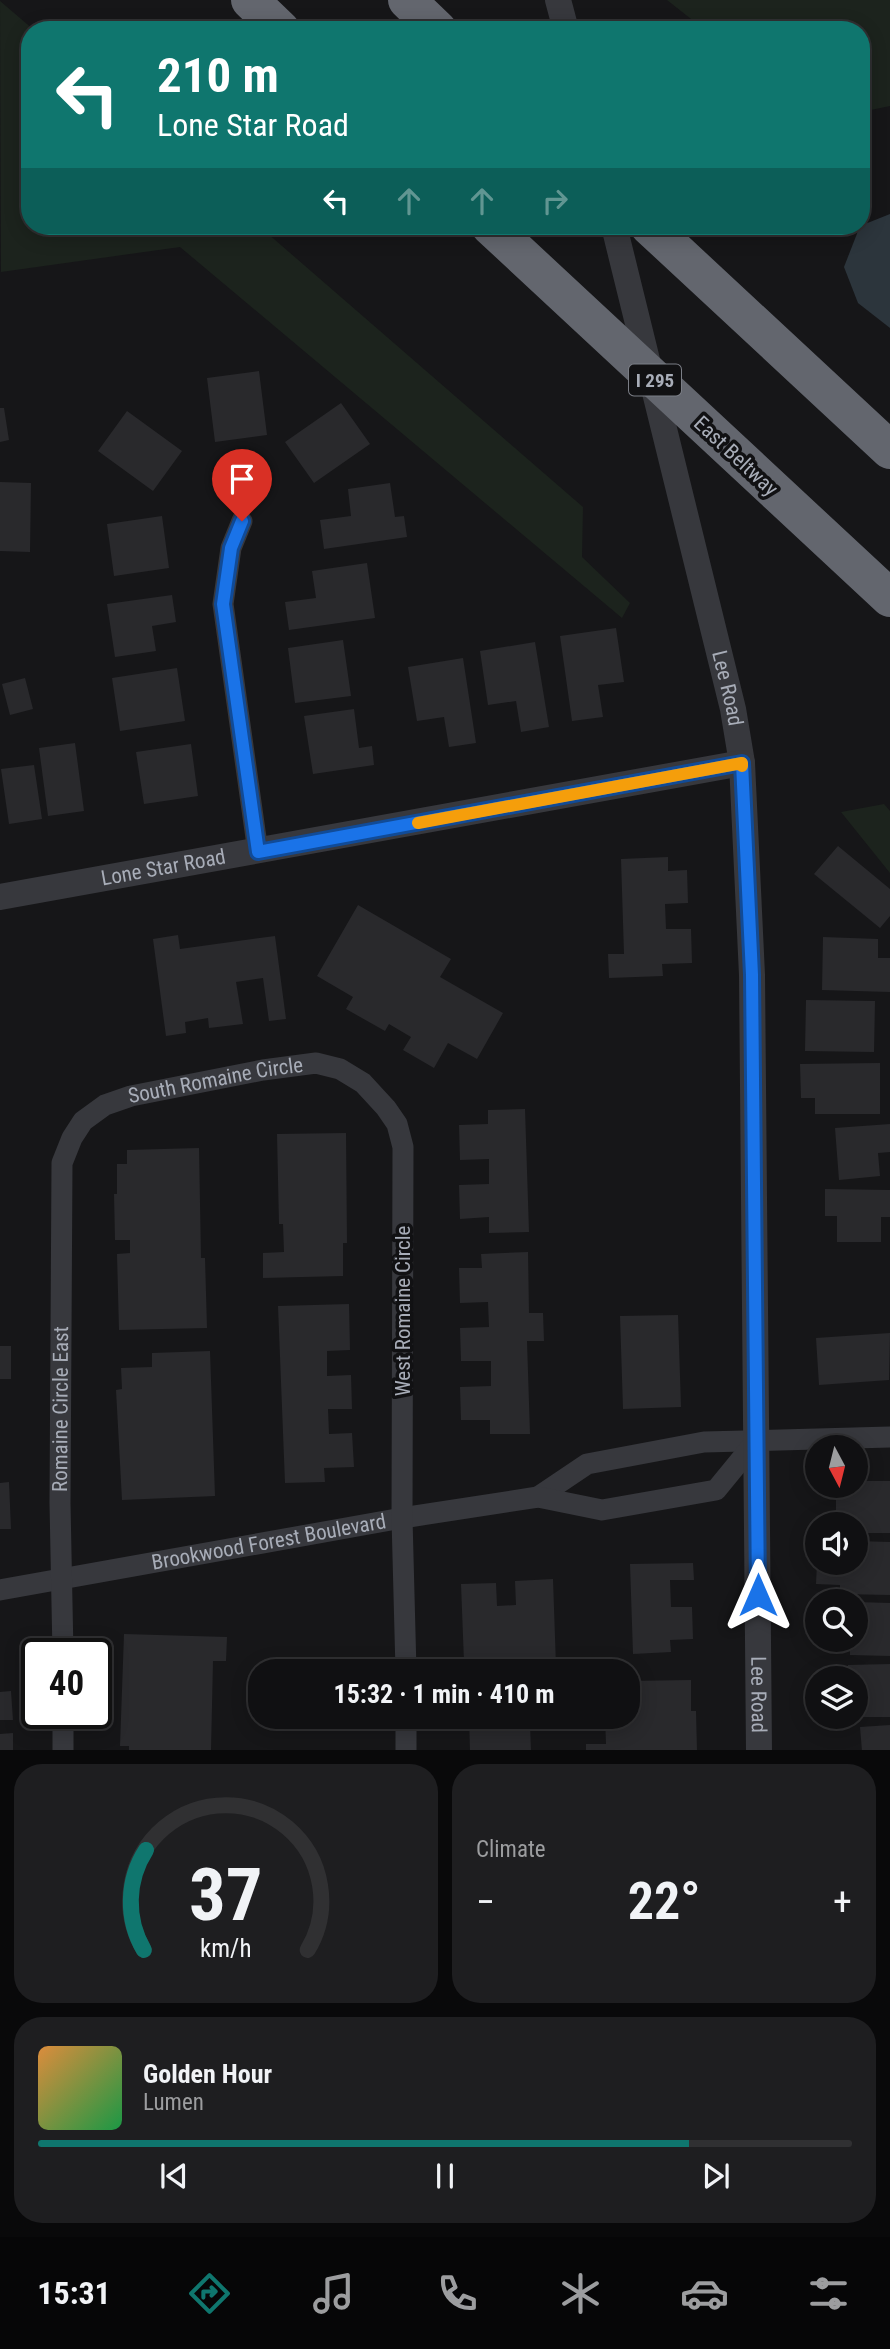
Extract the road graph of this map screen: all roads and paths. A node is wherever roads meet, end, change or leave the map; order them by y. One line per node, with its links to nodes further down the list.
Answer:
1 (250, 0): 4 (highway)
2 (407, 0): 5 (highway)
3 (558, 0): 6 (street)
4 (272, 21)
5 (429, 21)
6 (564, 21)
7 (500, 235): 12 (highway, East Beltway / I 295)
8 (616, 235): 15 (street, Lee Road)
9 (659, 235): 10 (highway)
10 (890, 450)
11 (242, 521): 16 (street)
12 (819, 534): 13 (highway, East Beltway / I 295); 14 (highway)
13 (890, 598)
14 (890, 621)
15 (742, 763): 16 (street, Lone Star Road); 21 (street, Lee Road)
16 (258, 852): 17 (street, Lone Star Road)
17 (0, 897)
18 (386, 1108): 19 (street, South Romaine Circle); 23 (street, West Romaine Circle)
19 (62, 1163): 24 (street, Romaine Circle East)
20 (890, 1437): 21 (street, Brookwood Forest Boulevard)
21 (757, 1440): 22 (street, Brookwood Forest Boulevard); 22 (street, Brookwood Forest Boulevard); 32 (street, Lee Road)
22 (538, 1497): 23 (street, Brookwood Forest Boulevard)
23 (402, 1518): 24 (street, Brookwood Forest Boulevard); 27 (street, West Romaine Circle)
24 (62, 1579): 25 (street, Brookwood Forest Boulevard); 26 (street, Romaine Circle East)
25 (0, 1590)
26 (62, 1638)
27 (406, 1659)
28 (63, 1729): 30 (street)
29 (406, 1729): 31 (street)
30 (63, 1750)
31 (406, 1750)
32 (759, 1750)

